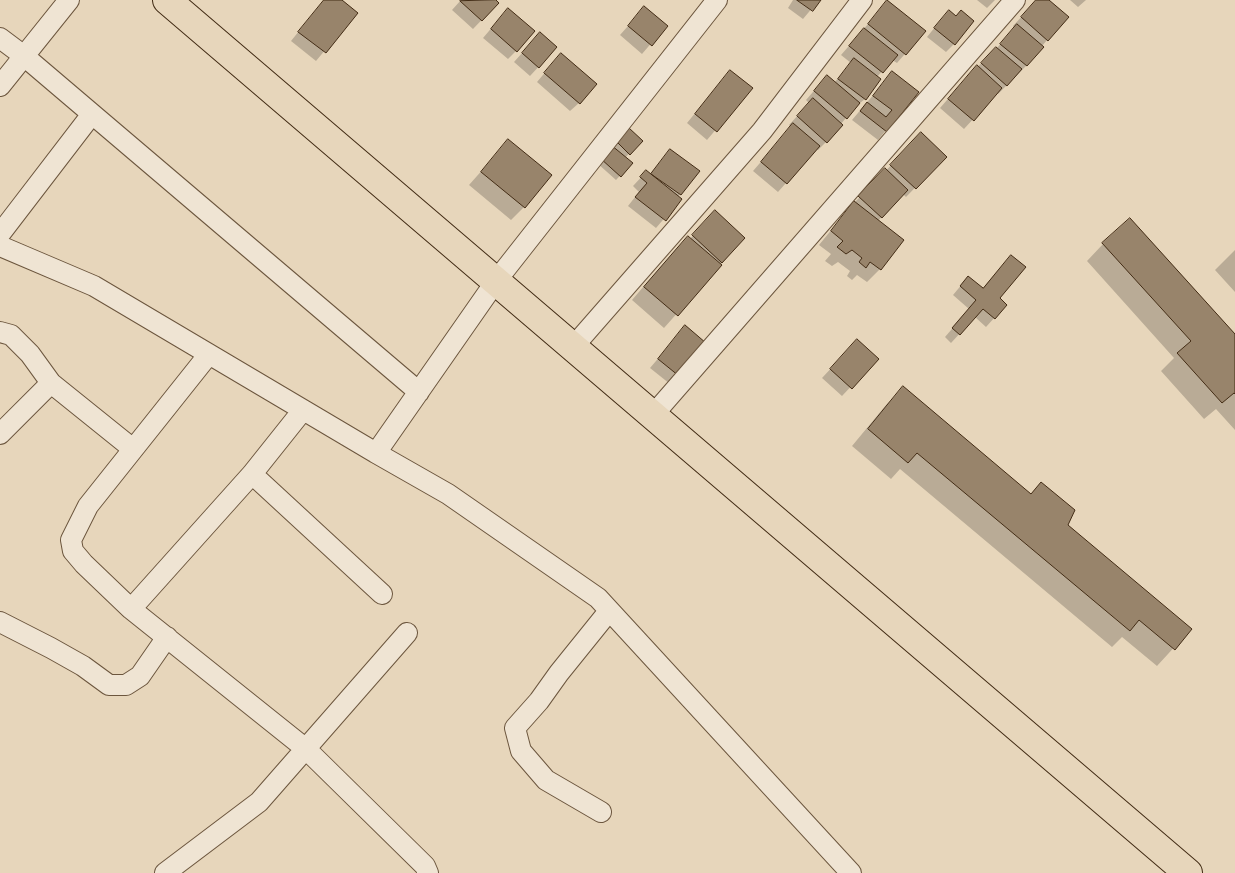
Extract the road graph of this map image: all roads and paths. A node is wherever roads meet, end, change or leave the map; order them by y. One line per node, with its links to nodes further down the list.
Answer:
1 (69, 0): 7 (street)
2 (167, 0): 12 (highway)
3 (717, 0): 12 (street)
4 (862, 0): 14 (street)
5 (1015, 0): 19 (street)
6 (0, 38): 7 (street)
7 (24, 56): 8 (street); 9 (street)
8 (0, 86)
9 (92, 114): 10 (street); 17 (street)
10 (0, 234)
11 (0, 246): 15 (street)
12 (496, 281): 14 (highway); 17 (street)
13 (0, 332): 16 (street)
14 (573, 346): 19 (highway)
15 (209, 354): 18 (street); 21 (street)
16 (51, 383): 20 (street); 21 (street)
17 (419, 392): 22 (street)
18 (304, 410): 22 (street); 23 (street)
19 (653, 415): 35 (highway)
20 (0, 434)
21 (133, 449): 25 (street)
22 (376, 453): 26 (street)
23 (252, 474): 24 (street); 25 (street)
24 (382, 594)
25 (131, 608): 29 (street)
26 (609, 611): 31 (street); 34 (street)
27 (0, 622): 29 (street)
28 (407, 633): 30 (street)
29 (167, 637): 30 (street)
30 (306, 749): 32 (street); 33 (street)
31 (601, 812)
32 (424, 871)
33 (169, 872)
34 (850, 873)
35 (1188, 873)

